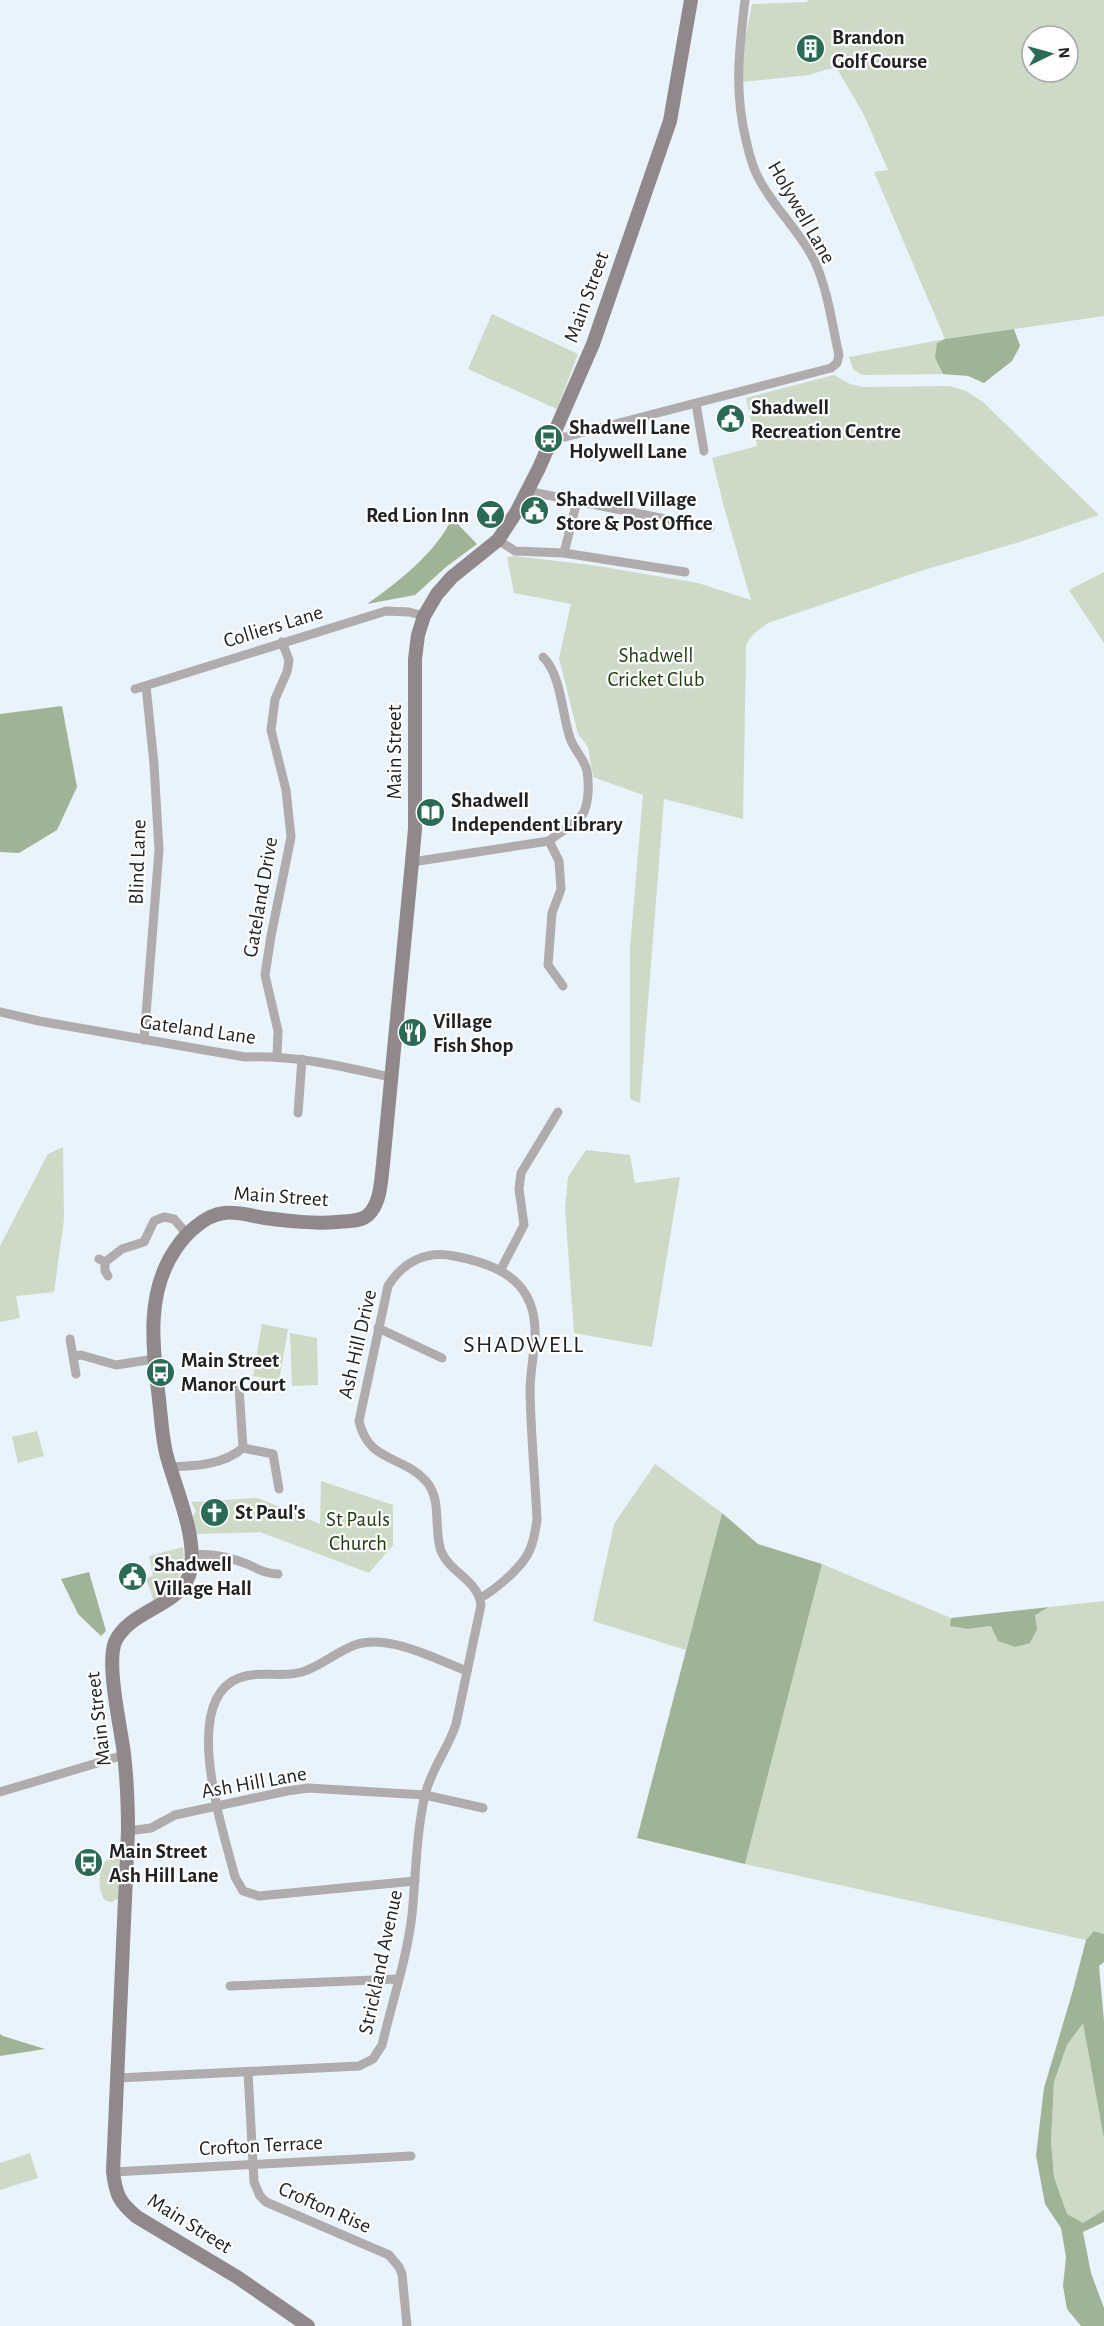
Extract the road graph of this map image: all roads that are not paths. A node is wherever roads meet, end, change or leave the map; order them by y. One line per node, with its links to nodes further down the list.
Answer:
1 (691, 0): 4 (street, Main Street)
2 (745, 0): 3 (street, Holywell Lane)
3 (696, 404): 4 (street, Holywell Lane); 5 (street)
4 (552, 437): 6 (street, Main Street)
5 (704, 451)
6 (527, 491): 7 (street); 9 (street, Main Street)
7 (577, 501): 8 (street); 10 (street)
8 (710, 528)
9 (498, 540): 10 (street); 12 (street, Main Street)
10 (564, 553): 11 (street)
11 (685, 572)
12 (424, 616): 13 (street, Colliers Lane); 18 (street, Main Street)
13 (282, 642): 15 (street, Colliers Lane); 22 (street, Gateland Drive)
14 (543, 657): 17 (street)
15 (146, 686): 16 (street, Colliers Lane); 21 (street, Blind Lane)
16 (135, 688)
17 (549, 841): 18 (street); 19 (street)
18 (412, 862): 24 (street, Main Street)
19 (562, 986)
20 (0, 1012): 21 (street, Gateland Lane)
21 (144, 1040): 22 (street, Gateland Lane)
22 (277, 1056): 23 (street, Gateland Lane)
23 (302, 1059): 24 (street, Gateland Lane); 26 (street)
24 (390, 1077): 27 (street, Main Street)
25 (558, 1112): 28 (street)
26 (298, 1113)
27 (187, 1234): 29 (street); 34 (street, Main Street)
28 (501, 1269): 30 (street, Ash Hill Drive); 42 (street, Ash Hill Drive)
29 (108, 1276)
30 (378, 1328): 33 (street); 42 (street, Ash Hill Drive)
31 (70, 1339): 32 (street)
32 (73, 1356): 34 (street); 35 (street)
33 (442, 1358)
34 (154, 1359): 38 (street, Main Street)
35 (76, 1374)
36 (222, 1387): 37 (street)
37 (243, 1448): 38 (street); 39 (street)
38 (171, 1467): 40 (street, Main Street)
39 (279, 1489)
40 (191, 1555): 41 (street); 44 (street, Main Street)
41 (278, 1574)
42 (480, 1598): 43 (street)
43 (467, 1671): 46 (street); 47 (street)
44 (124, 1755): 45 (street); 49 (street, Main Street)
45 (0, 1792)
46 (425, 1795): 47 (street, Ash Hill Lane); 48 (street, Ash Hill Lane); 50 (street, Strickland Avenue)
47 (218, 1805): 49 (street, Ash Hill Lane); 50 (street)
48 (483, 1808)
49 (128, 1832): 54 (street, Main Street)
50 (415, 1881): 51 (street, Strickland Avenue)
51 (398, 1979): 52 (street); 53 (street, Strickland Avenue)
52 (230, 1986)
53 (248, 2072): 54 (street, Strickland Avenue); 56 (street, Crofton Rise)
54 (118, 2078): 57 (street, Main Street)
55 (411, 2156): 56 (street, Crofton Terrace)
56 (253, 2163): 57 (street, Crofton Terrace); 59 (street, Crofton Rise)
57 (114, 2172): 58 (street, Main Street)
58 (308, 2326)
59 (407, 2326)

